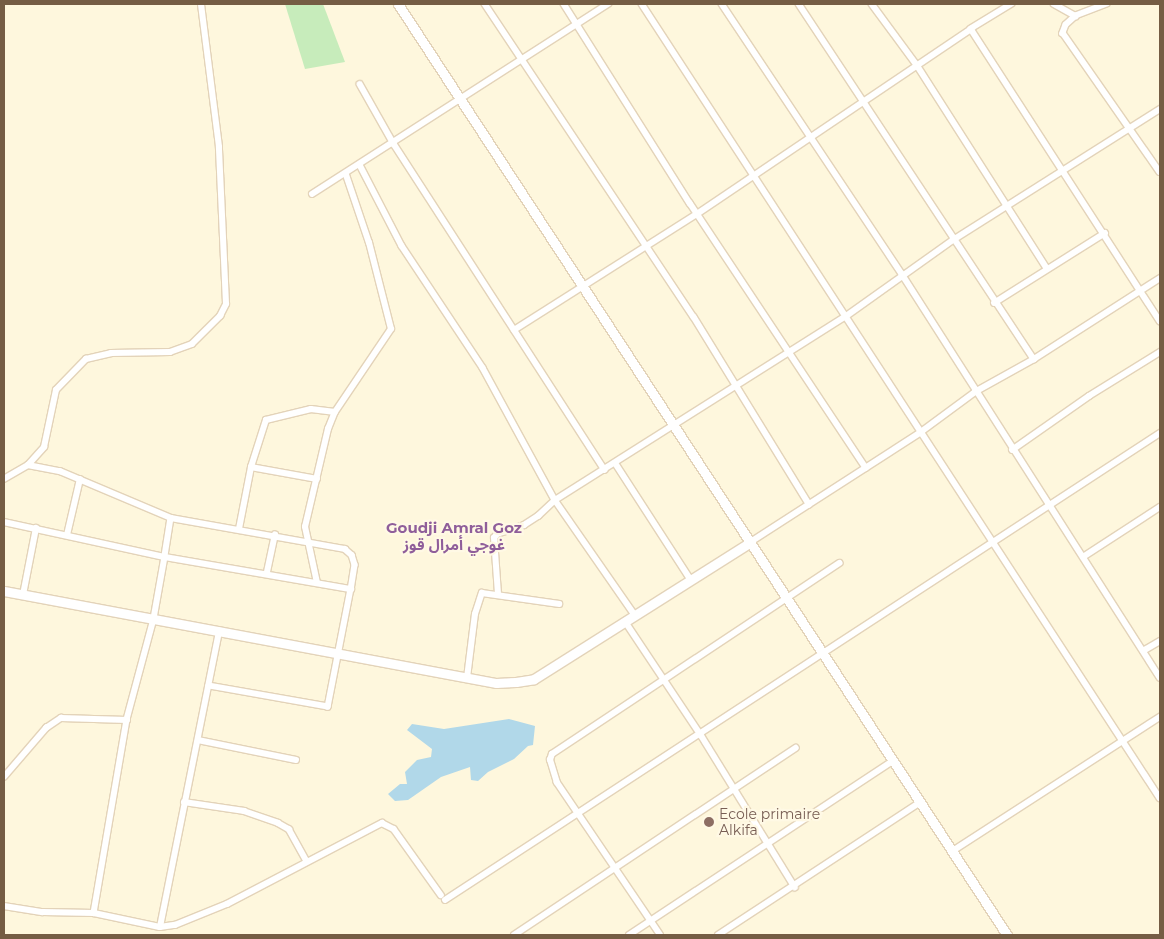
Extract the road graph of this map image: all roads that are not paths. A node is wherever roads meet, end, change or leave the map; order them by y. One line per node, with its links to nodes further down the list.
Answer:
1 (201, 4): 56 (street)
2 (398, 4): 19 (street)
3 (485, 4): 16 (street)
4 (564, 4): 14 (street)
5 (608, 4): 14 (street)
6 (642, 4): 29 (street)
7 (722, 4): 23 (street)
8 (798, 4): 20 (street)
9 (872, 4): 17 (street)
10 (1012, 4): 15 (street)
11 (1054, 4): 13 (street)
12 (1107, 4): 13 (street)
13 (1076, 16): 22 (street)
14 (577, 24): 16 (street); 32 (street)
15 (971, 29): 17 (street); 26 (street)
16 (522, 60): 19 (street); 35 (street)
17 (917, 65): 20 (street); 31 (street)
18 (360, 84): 24 (street)
19 (460, 100): 24 (street); 39 (street)
20 (862, 102): 23 (street); 34 (street)
21 (1160, 109): 22 (street)
22 (1131, 129): 26 (street); 27 (street)
23 (810, 137): 29 (street); 37 (street)
24 (394, 144): 25 (street); 44 (street)
25 (360, 165): 28 (street); 63 (street)
26 (1064, 172): 31 (street); 33 (street)
27 (1160, 172)
28 (346, 175): 30 (street); 50 (street)
29 (754, 176): 32 (street); 42 (street)
30 (312, 194)
31 (1007, 206): 34 (street); 36 (street)
32 (698, 214): 35 (street); 45 (street)
33 (1105, 233): 36 (street); 40 (street)
34 (953, 240): 37 (street); 41 (street)
35 (647, 247): 39 (street); 48 (street)
36 (1047, 268): 41 (street)
37 (902, 274): 42 (street); 49 (street)
38 (1160, 278): 40 (street)
39 (582, 286): 44 (street); 51 (street)
40 (1141, 290): 43 (street); 47 (street)
41 (994, 303): 47 (street)
42 (845, 317): 45 (street); 52 (street)
43 (1160, 321)
44 (514, 330): 59 (street)
45 (790, 351): 48 (street); 58 (street)
46 (1160, 352): 54 (street)
47 (1034, 359): 49 (street)
48 (736, 387): 51 (street); 64 (street)
49 (975, 392): 52 (street); 54 (street)
50 (335, 412): 57 (street); 62 (street)
51 (674, 428): 55 (street); 74 (street)
52 (921, 432): 58 (street); 75 (street)
53 (1160, 433): 65 (street)
54 (1012, 450): 65 (street)
55 (616, 464): 59 (street); 80 (street)
56 (28, 465): 60 (street); 61 (street)
57 (251, 467): 62 (street); 70 (street)
58 (866, 468): 64 (street)
59 (605, 470): 63 (street)
60 (4, 479)
61 (80, 479): 67 (street); 71 (street)
62 (316, 479): 73 (street)
63 (554, 500): 84 (street); 88 (street)
64 (809, 504): 74 (street)
65 (1048, 506): 75 (street); 77 (street)
66 (1160, 507): 77 (street)
67 (171, 518): 70 (street); 76 (street)
68 (4, 522): 69 (street)
69 (36, 528): 71 (street); 85 (street)
70 (239, 529): 72 (street)
71 (67, 535): 76 (street)
72 (275, 535): 73 (street); 79 (street)
73 (307, 540): 81 (street); 82 (street)
74 (750, 543): 80 (street); 86 (street)
75 (991, 543): 95 (street); 104 (street)
76 (165, 557): 79 (street); 89 (street)
77 (1082, 557): 93 (street)
78 (839, 563): 86 (street)
79 (267, 572): 81 (street)
80 (691, 580): 88 (street)
81 (316, 583): 82 (street)
82 (351, 589): 94 (street)
83 (4, 591): 85 (street)
84 (498, 594): 87 (street); 97 (street)
85 (24, 595): 89 (street)
86 (787, 599): 95 (street); 98 (street)
87 (559, 604)
88 (635, 615): 90 (street)
89 (154, 619): 91 (street); 101 (street)
90 (625, 622): 97 (street); 98 (street)
91 (219, 631): 94 (street); 99 (street)
92 (1160, 641): 93 (street)
93 (1143, 651): 96 (street)
94 (339, 654): 97 (street); 99 (street)
95 (822, 654): 102 (street); 107 (street)
96 (1160, 677)
97 (467, 678)
98 (666, 681): 102 (street); 113 (street)
99 (209, 686): 103 (street)
100 (1160, 716): 104 (street)
101 (127, 720): 108 (street); 120 (street)
102 (702, 735): 109 (street); 113 (street)
103 (198, 740): 106 (street); 111 (street)
104 (1124, 742): 110 (street); 115 (street)
105 (795, 748): 109 (street)
106 (296, 760)
107 (891, 762): 112 (street); 114 (street)
108 (4, 777)
109 (735, 790): 114 (street); 117 (street)
110 (1160, 798)
111 (184, 802): 116 (street); 122 (street)
112 (919, 803): 115 (street); 118 (street)
113 (577, 815): 116 (street); 117 (street)
114 (769, 845): 118 (street); 121 (street)
115 (951, 852): 127 (street)
116 (306, 860): 122 (street)
117 (614, 869): 121 (street); 123 (street)
118 (795, 887): 126 (street)
119 (4, 906): 120 (street)
120 (94, 913): 122 (street)
121 (650, 921): 124 (street); 125 (street)
122 (160, 927)
123 (514, 935)
124 (629, 935)
125 (660, 935)
126 (718, 935)
127 (1007, 935)

